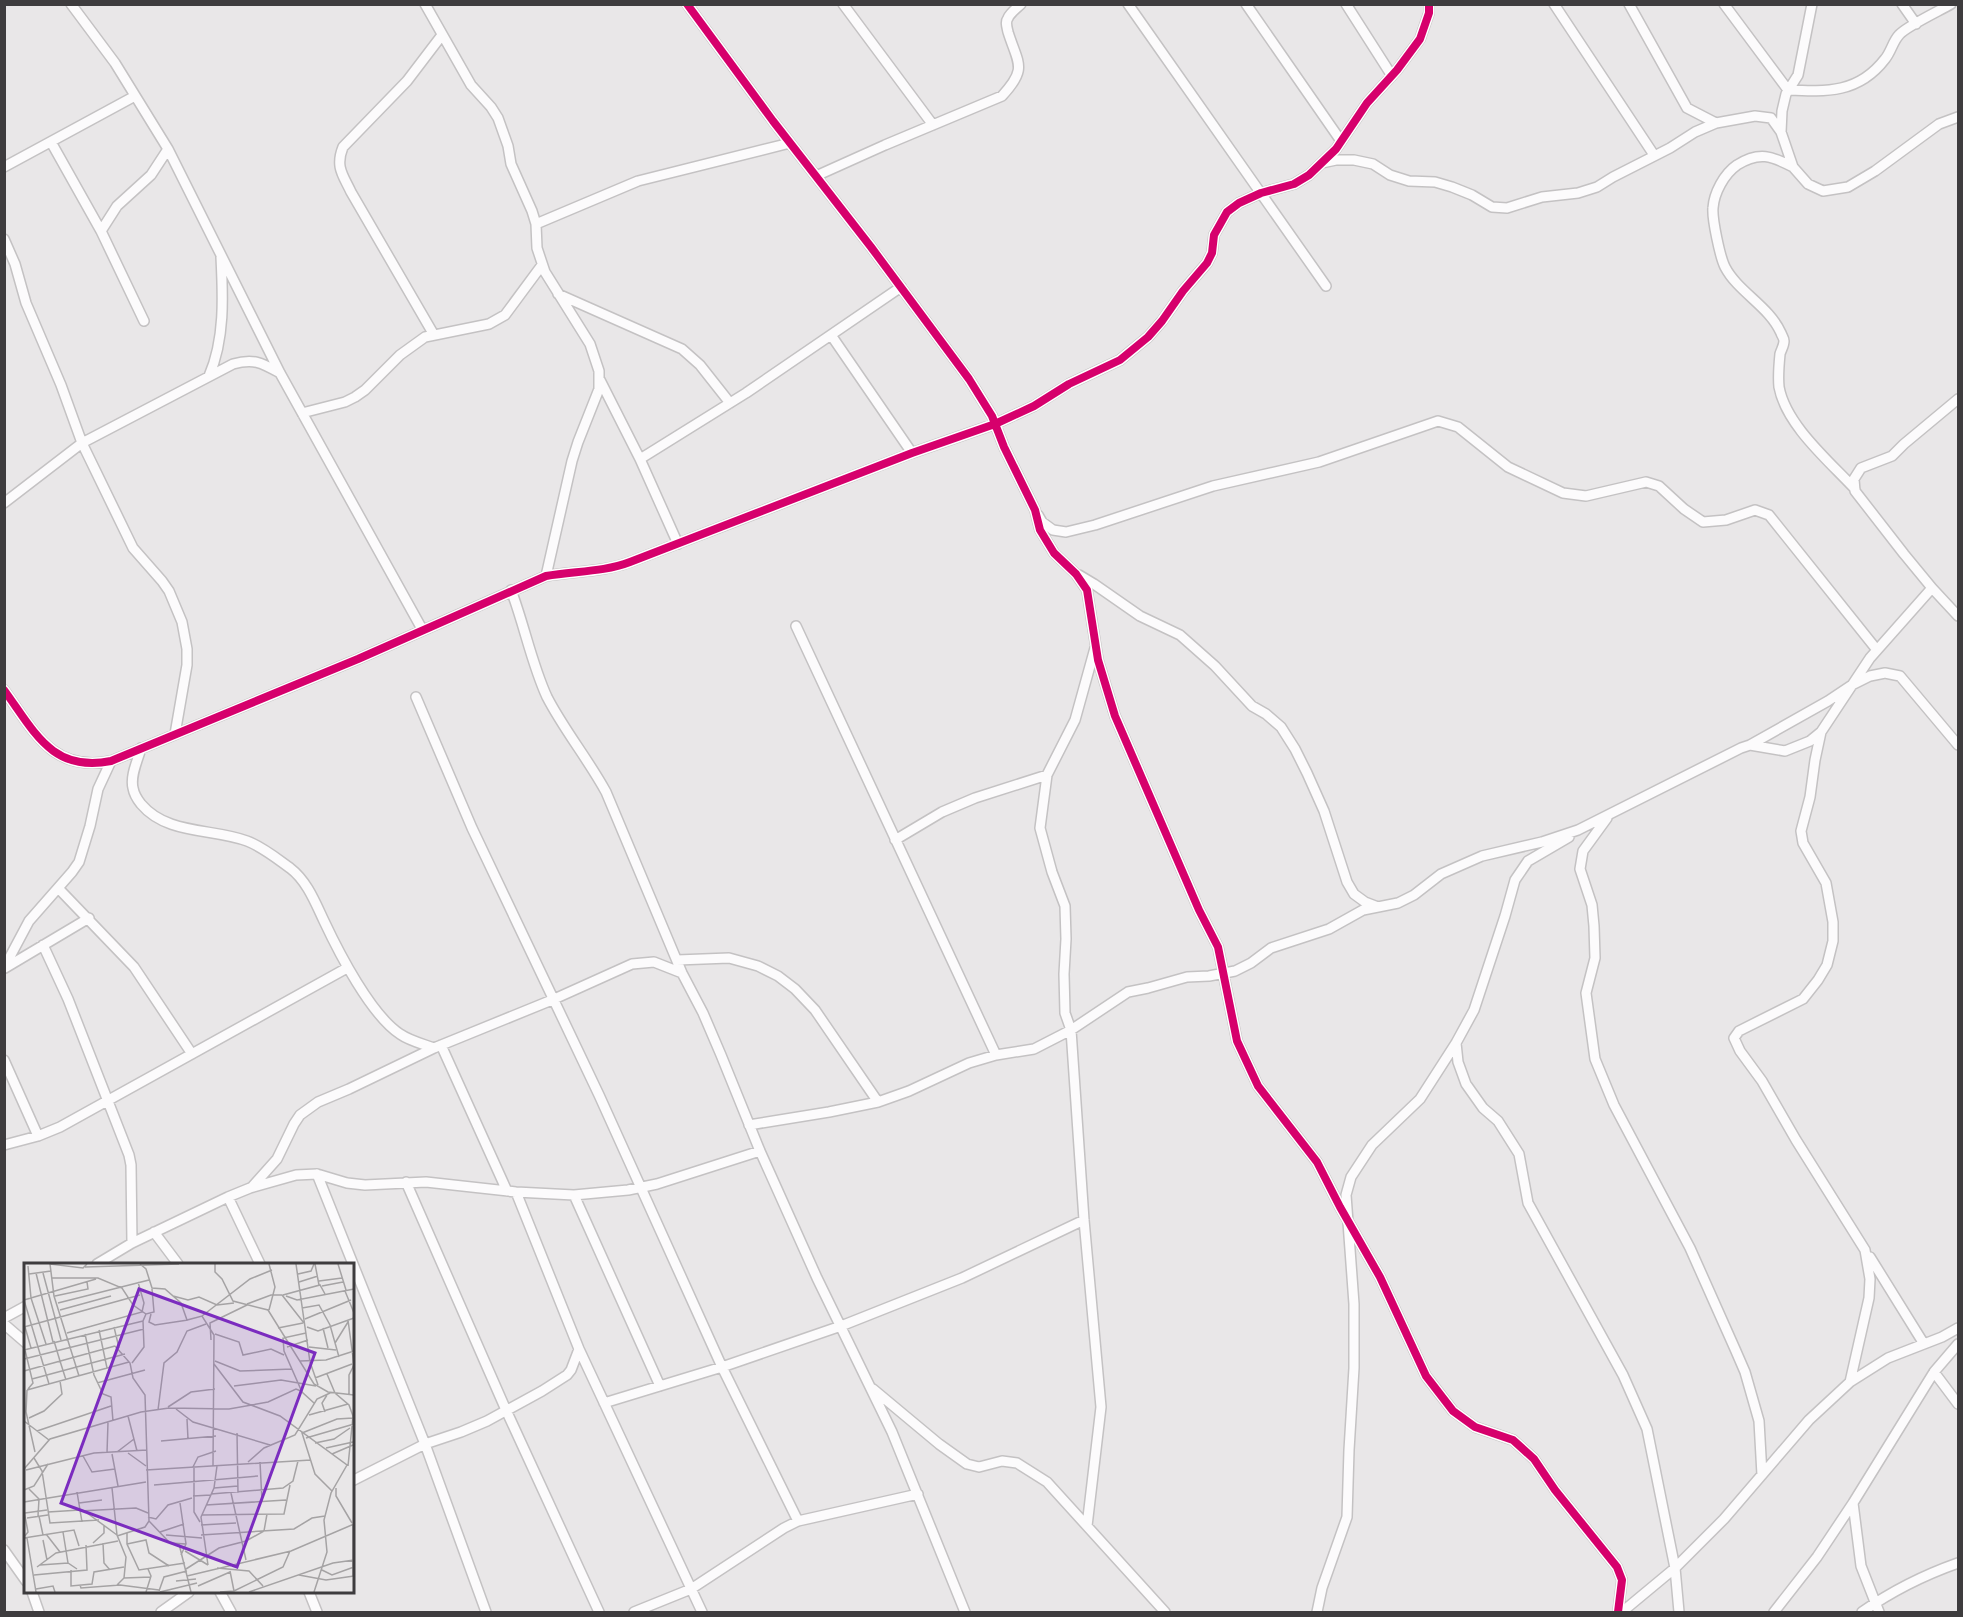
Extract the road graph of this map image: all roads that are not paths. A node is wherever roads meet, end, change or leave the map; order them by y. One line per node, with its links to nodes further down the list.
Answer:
1 (71, 4): 21 (street)
2 (424, 4): 18 (street)
3 (687, 4): 28 (street)
4 (843, 4): 24 (street)
5 (1021, 4): 24 (street)
6 (1128, 4): 35 (street)
7 (1246, 4): 26 (street)
8 (1346, 4): 19 (street)
9 (1440, 4): 16 (street)
10 (1554, 4): 30 (street)
11 (1629, 4): 23 (street)
12 (1724, 4): 20 (street)
13 (1812, 4): 20 (street)
14 (1902, 4): 17 (street)
15 (1951, 4): 17 (street)
16 (1429, 9): 19 (street)
17 (1916, 24): 20 (street)
18 (442, 35): 36 (street); 45 (street)
19 (1392, 76): 26 (street)
20 (1788, 90): 25 (street)
21 (135, 96): 27 (street); 29 (street)
22 (1959, 117): 33 (street)
23 (1716, 123): 25 (street); 30 (street)
24 (933, 125): 34 (street)
25 (1781, 132): 33 (street)
26 (1341, 141): 31 (street)
27 (51, 142): 32 (street); 37 (street)
28 (790, 143): 34 (street); 36 (street)
29 (168, 148): 37 (street); 39 (street)
30 (1654, 155): 31 (street)
31 (1322, 164): 35 (street)
32 (4, 167)
33 (1793, 167): 57 (street)
34 (816, 176): 42 (street)
35 (1261, 193): 41 (street); 53 (street)
36 (536, 224): 40 (street)
37 (101, 231): 44 (street)
38 (4, 239): 54 (street)
39 (221, 251): 47 (street); 48 (street)
40 (542, 265): 43 (street); 45 (street)
41 (1326, 286)
42 (901, 287): 46 (street); 53 (street)
43 (558, 294): 49 (street); 51 (street)
44 (144, 321)
45 (434, 335): 52 (street)
46 (831, 335): 51 (street); 55 (street)
47 (280, 373): 48 (street); 52 (street)
48 (209, 376): 54 (street)
49 (600, 380): 56 (street); 62 (street)
50 (1959, 399): 57 (street)
51 (730, 403): 56 (street)
52 (302, 413): 67 (street)
53 (995, 424): 55 (street); 59 (street)
54 (82, 443): 58 (street); 74 (street)
55 (912, 453): 60 (street)
56 (640, 459): 60 (street)
57 (1855, 489): 63 (street)
58 (4, 503)
59 (1035, 510): 61 (street); 69 (street)
60 (678, 544): 62 (street)
61 (1076, 574): 68 (street); 84 (street)
62 (546, 576): 64 (street)
63 (1932, 588): 65 (street); 69 (street)
64 (511, 590): 67 (street); 87 (street)
65 (1959, 616)
66 (796, 626): 82 (street)
67 (423, 630): 74 (street)
68 (1096, 644): 79 (street); 90 (street)
69 (1877, 650): 70 (street)
70 (1852, 685): 73 (street); 75 (street); 76 (street)
71 (4, 690): 78 (street)
72 (416, 697): 91 (street)
73 (1821, 732): 75 (street); 116 (street)
74 (175, 734): 77 (street)
75 (1750, 745): 80 (street)
76 (1959, 745)
77 (141, 748): 78 (street); 88 (street)
78 (111, 761): 83 (street)
79 (1047, 775): 82 (street); 92 (street)
80 (1609, 816): 81 (street); 140 (street)
81 (1578, 830): 84 (street); 93 (street)
82 (896, 840): 96 (street)
83 (58, 888): 85 (street); 86 (street)
84 (1379, 907): 90 (street)
85 (88, 918): 86 (street); 95 (street)
86 (43, 945): 99 (street)
87 (677, 960): 89 (street); 100 (street)
88 (347, 968): 94 (street); 95 (street)
89 (682, 973): 91 (street); 101 (street)
90 (1224, 973): 92 (street); 113 (street)
91 (552, 1000): 94 (street); 107 (street)
92 (1071, 1030): 96 (street); 112 (street)
93 (1456, 1043): 113 (street); 148 (street)
94 (438, 1047): 108 (street); 109 (street)
95 (192, 1054): 99 (street)
96 (996, 1055): 100 (street)
97 (4, 1060): 98 (street)
98 (8, 1077): 102 (street)
99 (108, 1101): 102 (street); 115 (street)
100 (878, 1102): 101 (street)
101 (749, 1125): 104 (street)
102 (38, 1136): 103 (street)
103 (4, 1145)
104 (760, 1151): 107 (street); 125 (street)
105 (317, 1174): 106 (street); 108 (street); 120 (street)
106 (406, 1182): 109 (street); 138 (street)
107 (641, 1187): 110 (street); 131 (street)
108 (250, 1188): 111 (street)
109 (512, 1192): 110 (street); 130 (street)
110 (574, 1195): 135 (street)
111 (228, 1197): 114 (street); 119 (street)
112 (1084, 1220): 125 (street); 145 (street)
113 (1348, 1220): 166 (street); 167 (street)
114 (154, 1232): 115 (street); 118 (street)
115 (132, 1243): 117 (street)
116 (1865, 1250): 128 (street); 133 (street)
117 (99, 1263)
118 (177, 1263)
119 (260, 1263)
120 (353, 1263)
121 (354, 1266): 139 (street)
122 (24, 1307): 123 (street)
123 (4, 1318)
124 (4, 1324): 127 (street)
125 (841, 1326): 131 (street); 134 (street)
126 (1959, 1328): 128 (street)
127 (24, 1342)
128 (1924, 1344): 133 (street)
129 (1959, 1344): 132 (street)
130 (579, 1349): 137 (street); 138 (street)
131 (722, 1366): 135 (street); 144 (street)
132 (1934, 1372): 136 (street); 143 (street)
133 (1850, 1382): 140 (street)
134 (869, 1385): 142 (street); 145 (street)
135 (660, 1386): 137 (street)
136 (1957, 1398)
137 (604, 1402): 150 (street)
138 (506, 1410): 139 (street); 161 (street)
139 (425, 1444): 141 (street); 160 (street)
140 (1762, 1475): 148 (street)
141 (354, 1478)
142 (918, 1494): 144 (street); 164 (street)
143 (1853, 1503): 155 (street); 169 (street)
144 (798, 1521): 150 (street)
145 (1087, 1526): 165 (street)
146 (4, 1550): 149 (street)
147 (1959, 1563): 155 (street)
148 (1675, 1568): 167 (street); 168 (street)
149 (24, 1578)
150 (691, 1589): 162 (street); 163 (street)
151 (32, 1593): 156 (street)
152 (188, 1593): 157 (street)
153 (220, 1593): 158 (street)
154 (309, 1593): 159 (street)
155 (1877, 1608): 170 (street)
156 (39, 1612)
157 (161, 1612)
158 (231, 1612)
159 (317, 1612)
160 (486, 1612)
161 (599, 1612)
162 (634, 1612)
163 (702, 1612)
164 (965, 1612)
165 (1165, 1612)
166 (1317, 1612)
167 (1620, 1612)
168 (1680, 1612)
169 (1774, 1612)
170 (1862, 1612)

